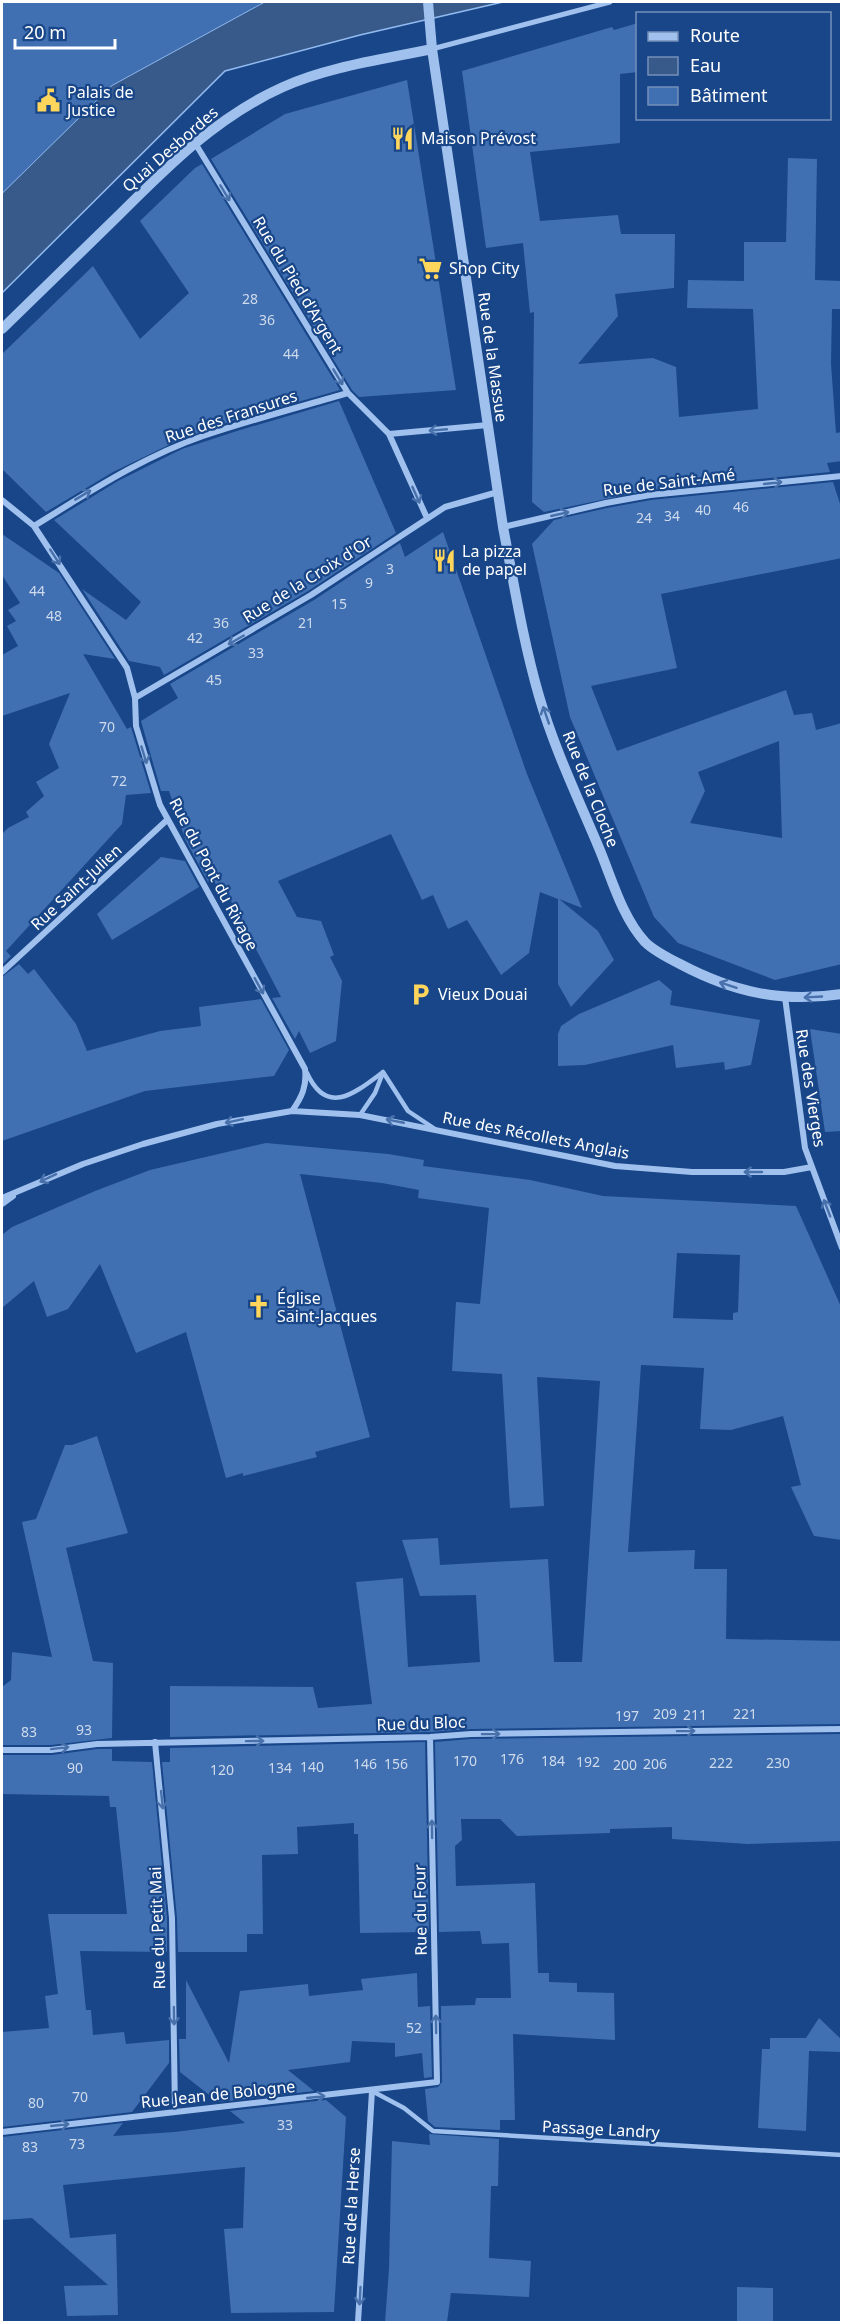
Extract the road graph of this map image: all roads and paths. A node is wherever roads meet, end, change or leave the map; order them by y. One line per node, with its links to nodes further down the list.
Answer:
1 (428, 2): 3 (street, Rue de la Massue)
2 (610, 2): 3 (street)
3 (432, 49): 4 (street, Quai Desbordes); 7 (street, Rue de la Massue)
4 (195, 143): 5 (street, Quai Desbordes); 6 (street, Rue du Pied d'Argent, one-way to 6)
5 (2, 329)
6 (348, 393): 8 (street, Rue du Pied d'Argent); 13 (street, Rue des Fransures, one-way to 6)
7 (488, 426): 8 (street, one-way to 8); 10 (street, Rue de la Massue)
8 (388, 434): 12 (street, Rue du Pied d'Argent, one-way to 12)
9 (842, 476): 14 (street, Rue de Saint-Amé, one-way to 9)
10 (498, 492): 12 (street, Rue de la Croix d'Or); 14 (street, Rue de la Cloche)
11 (2, 500): 13 (street, Rue du Pont du Rivage)
12 (427, 518): 15 (street, Rue de la Croix d'Or, one-way to 15)
13 (34, 526): 15 (street, Rue du Pont du Rivage, one-way to 15)
14 (503, 527): 19 (street, Rue de la Cloche, one-way to 14)
15 (135, 698): 16 (street, Rue du Pont du Rivage, one-way to 16)
16 (167, 820): 17 (street, Rue Saint-Julien); 20 (street, Rue du Pont du Rivage, one-way to 20)
17 (2, 972)
18 (842, 993): 19 (street, Rue de la Cloche, one-way to 19)
19 (785, 997): 25 (street, Rue des Vierges)
20 (305, 1069): 21 (lane); 22 (street)
21 (383, 1072): 23 (lane); 24 (lane)
22 (292, 1111): 23 (street, Rue des Récollets Anglais); 26 (street, Rue des Récollets Anglais, one-way to 26)
23 (360, 1115): 24 (street, Rue des Récollets Anglais, one-way to 23)
24 (436, 1129): 25 (street, Rue des Récollets Anglais, one-way to 24)
25 (812, 1167): 29 (street, Rue des Vierges, one-way to 25)
26 (18, 1192): 27 (street); 28 (street)
27 (2, 1198)
28 (2, 1204)
29 (842, 1248)
30 (842, 1729): 31 (street, Rue du Bloc, one-way to 30)
31 (430, 1737): 32 (street, Rue du Bloc, one-way to 31); 34 (street, Rue du Four, one-way to 31)
32 (156, 1742): 33 (street, Rue du Bloc, one-way to 32); 36 (street, Rue du Petit Mai, one-way to 36)
33 (2, 1750)
34 (437, 2082): 35 (street, Rue Jean de Bologne)
35 (372, 2091): 36 (street, Rue Jean de Bologne, one-way to 35); 38 (lane, Passage Landry); 39 (street, Rue de la Herse, one-way to 39)
36 (175, 2112): 37 (street, Rue Jean de Bologne, one-way to 36)
37 (2, 2132)
38 (842, 2155)
39 (358, 2322)

